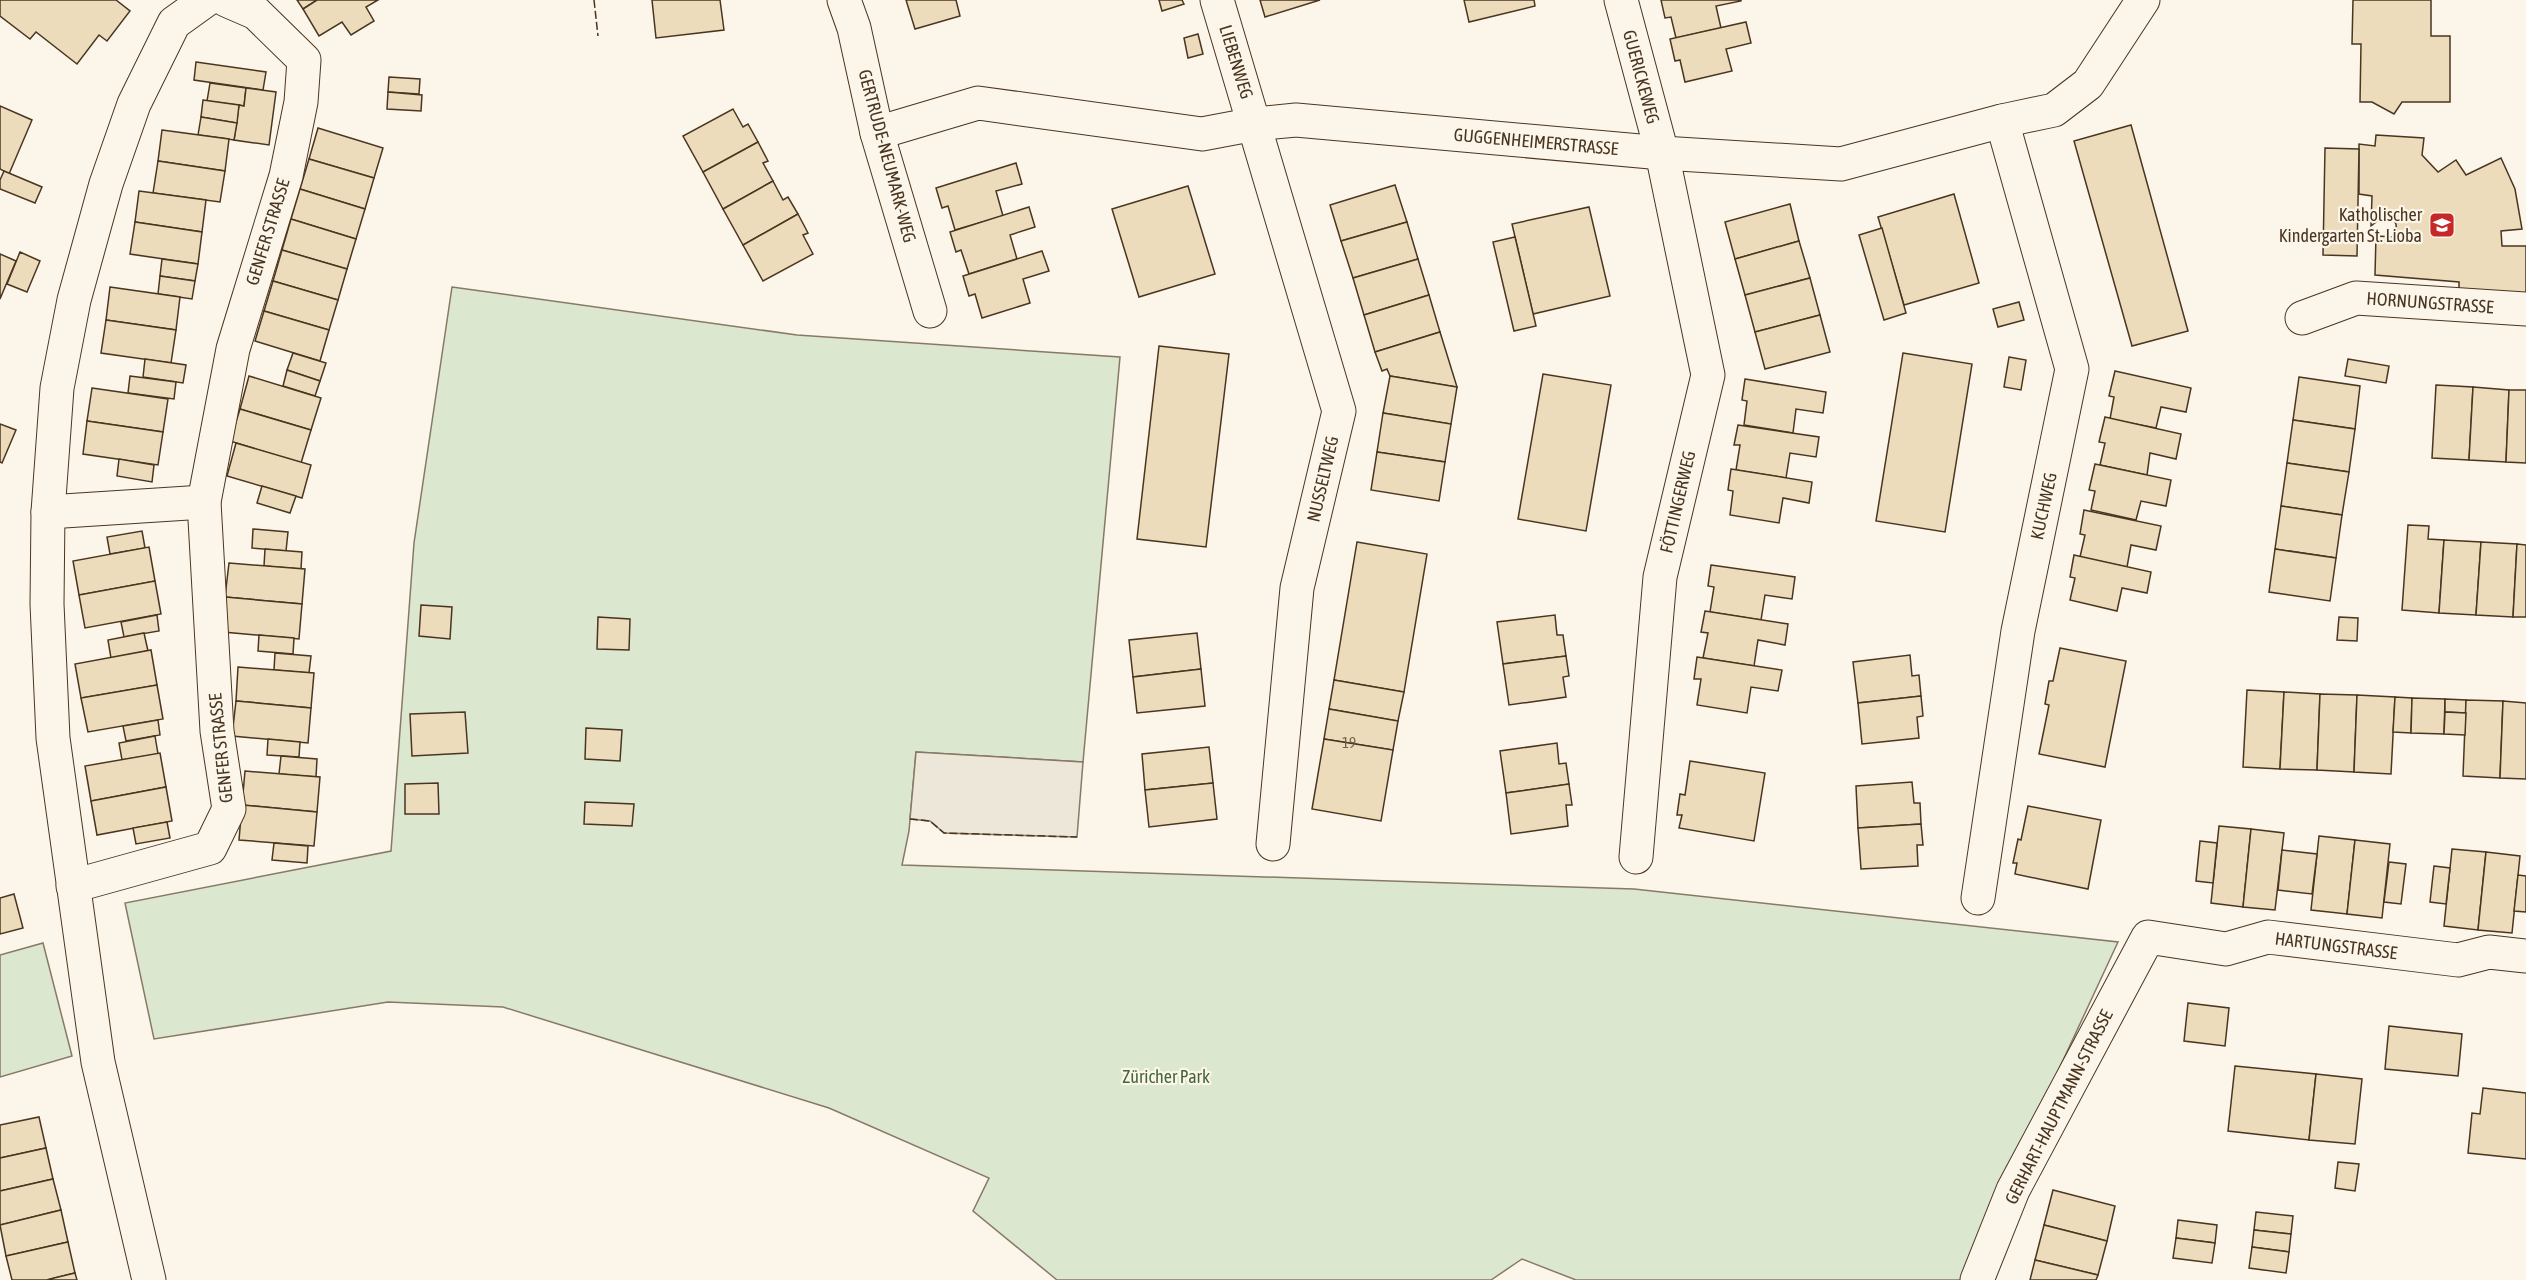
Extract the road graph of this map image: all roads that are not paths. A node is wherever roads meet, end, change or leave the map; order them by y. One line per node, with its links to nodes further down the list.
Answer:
1 (206, 0): 15 (street)
2 (226, 0): 14 (street, GENFER STRASSE)
3 (844, 0): 9 (street, GERTRUDE-NEUMARK-WEG)
4 (1216, 0): 8 (street, LIEBENWEG)
5 (1621, 0): 10 (street, GUERICKEWEG)
6 (2143, 0): 7 (street, GUGGENHEIMERSTRASSE)
7 (2002, 121): 10 (street, GUGGENHEIMERSTRASSE); 19 (street, KUCHWEG)
8 (1255, 124): 9 (street, GUGGENHEIMERSTRASSE); 10 (street, GUGGENHEIMERSTRASSE); 16 (street, NUSSELTWEG)
9 (877, 133): 12 (street, GERTRUDE-NEUMARK-WEG)
10 (1662, 153): 17 (street, FÖTTINGERWEG)
11 (2526, 309): 13 (street, HORNUNGSTRASSE)
12 (930, 311)
13 (2302, 318)
14 (204, 502): 15 (street); 18 (street, GENFER STRASSE)
15 (48, 512): 18 (street)
16 (1273, 844)
17 (1636, 857)
18 (73, 886): 22 (street)
19 (1978, 898)
20 (2148, 937): 21 (street, HARTUNGSTRASSE); 23 (street, GERHART-HAUPTMANN-STRASSE)
21 (2526, 956)
22 (149, 1280)
23 (1977, 1280)

